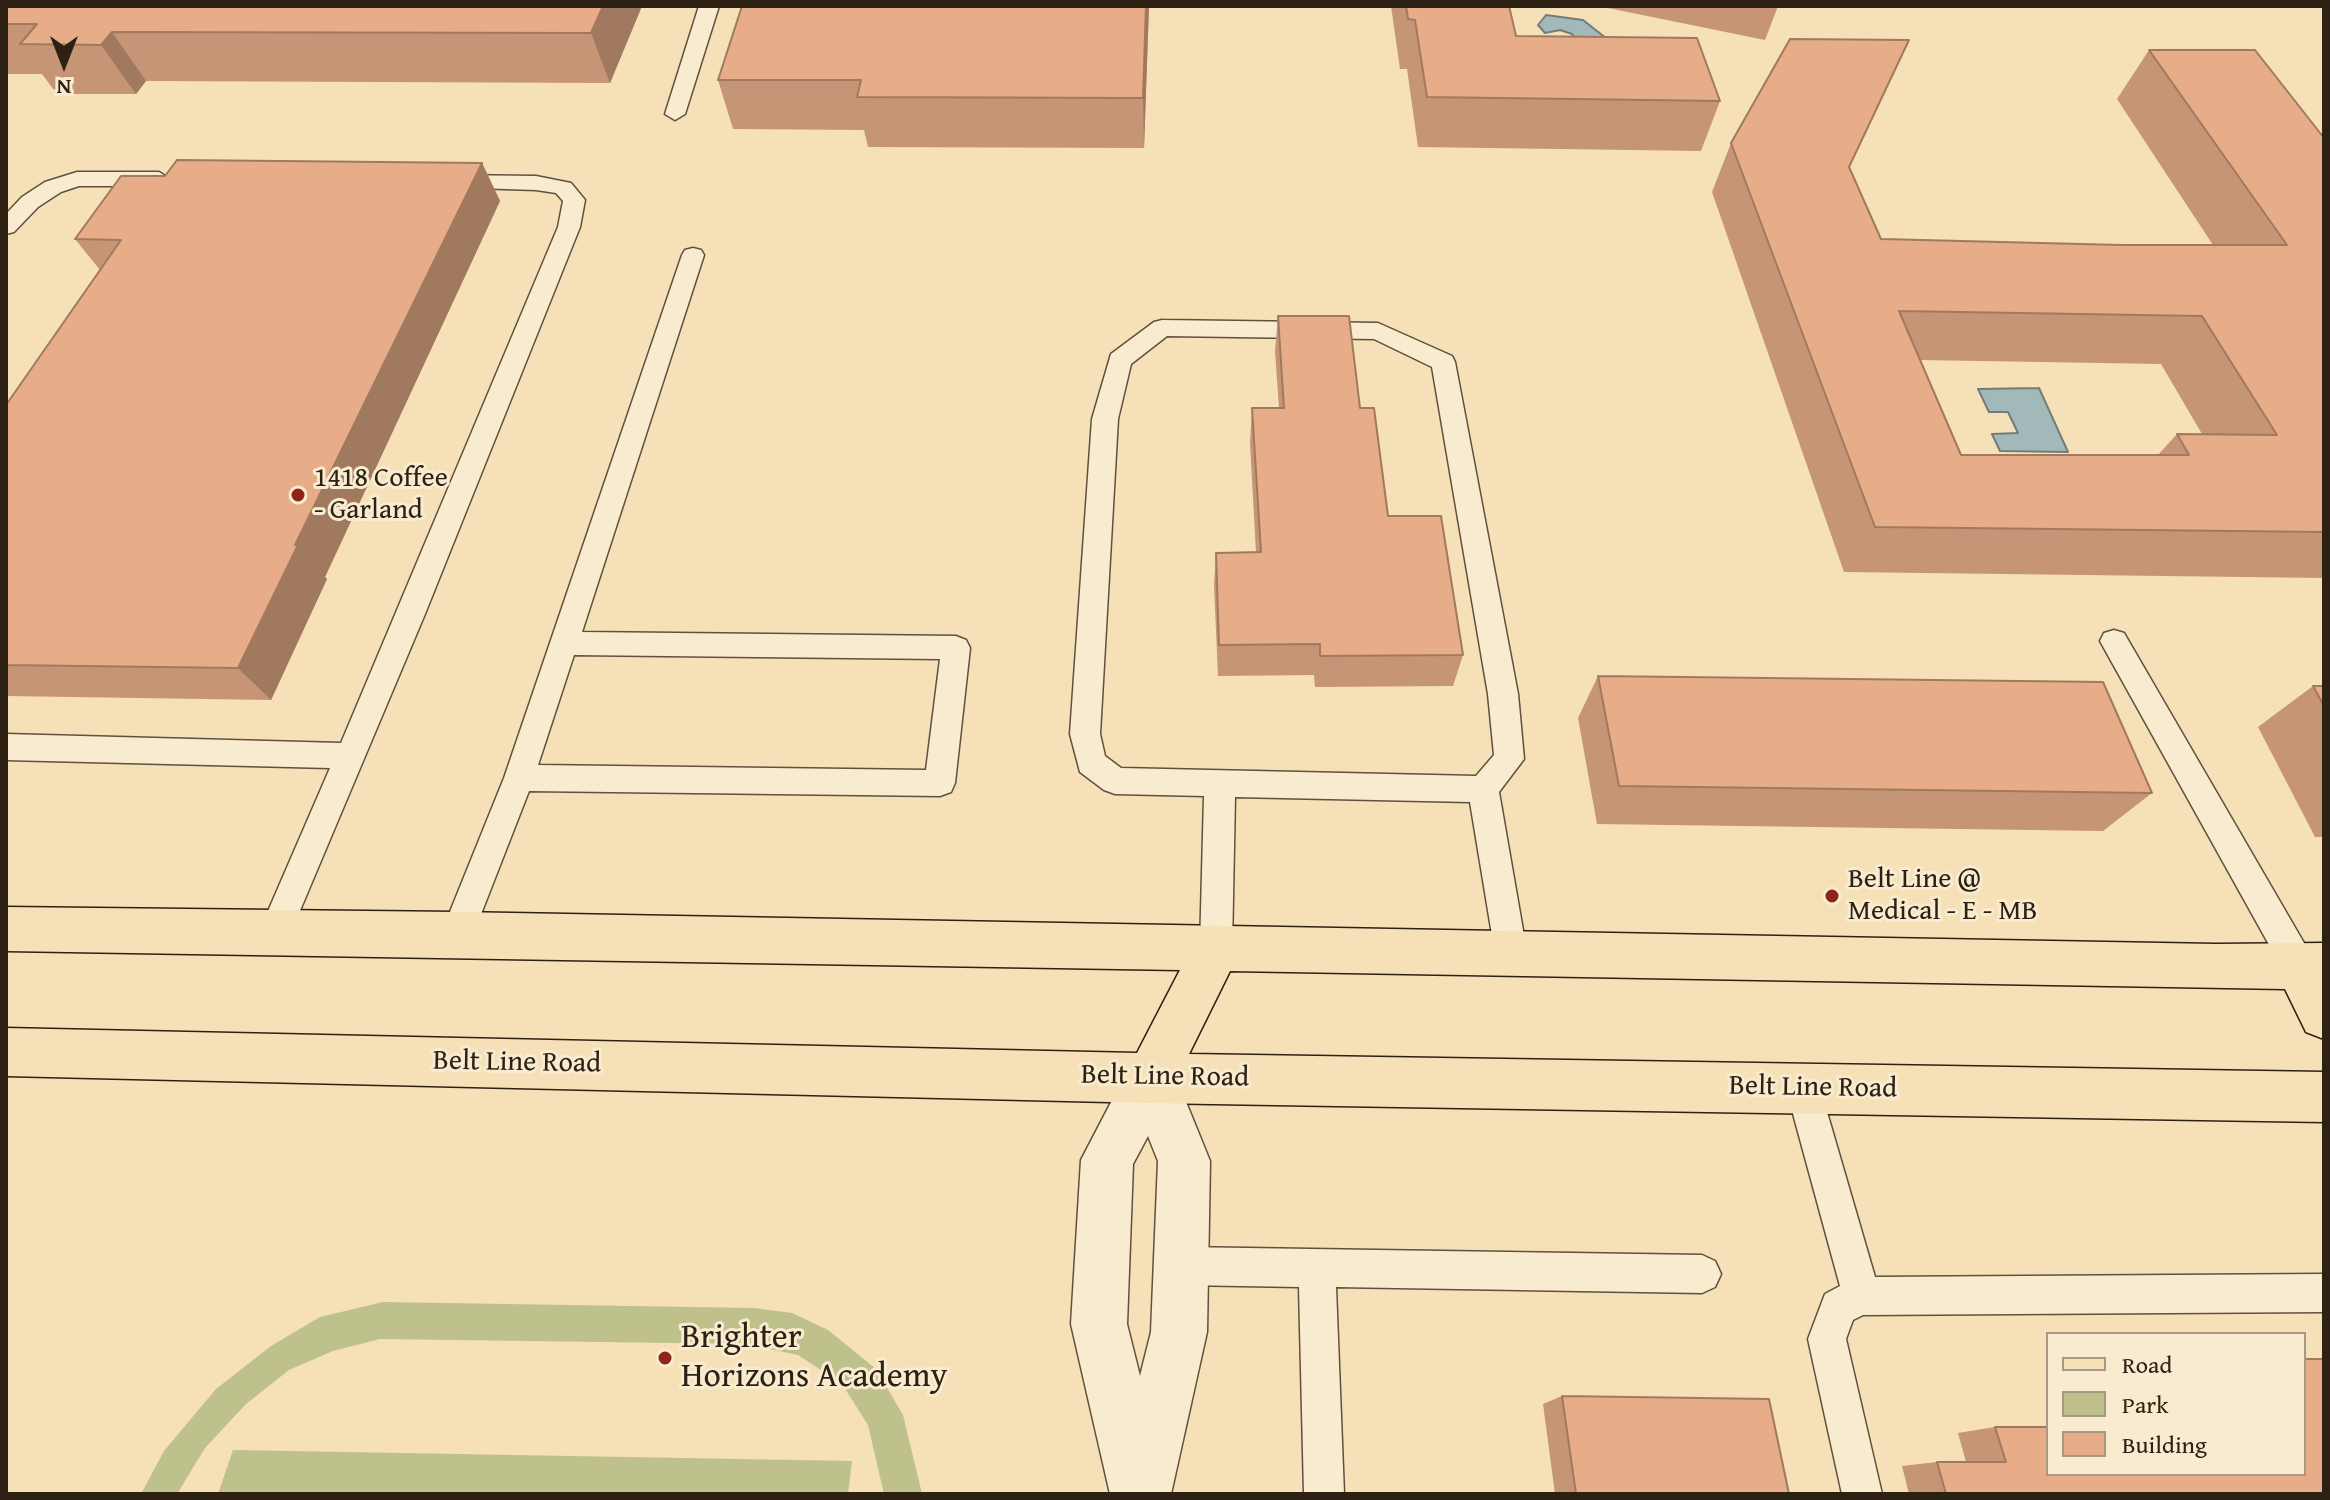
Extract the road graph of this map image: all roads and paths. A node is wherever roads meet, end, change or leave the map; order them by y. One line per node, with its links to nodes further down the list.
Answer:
1 (709, 6): 2 (lane)
2 (675, 114)
3 (182, 178): 6 (lane)
4 (428, 182): 12 (lane)
5 (6, 193): 6 (lane)
6 (43, 193): 7 (lane)
7 (6, 227)
8 (693, 255): 10 (lane)
9 (2114, 641): 21 (lane)
10 (564, 643): 13 (lane); 13 (lane)
11 (6, 747): 12 (lane)
12 (350, 756): 17 (lane)
13 (519, 778): 18 (lane)
14 (1220, 785): 15 (lane); 15 (lane); 19 (lane)
15 (1483, 789): 20 (lane)
16 (6, 929): 17 (main road)
17 (275, 932): 18 (main road)
18 (457, 934): 19 (main road)
19 (1216, 948): 20 (main road); 24 (main road)
20 (1511, 953): 21 (main road)
21 (2312, 966): 22 (main road)
22 (2324, 1015)
23 (6, 1052): 24 (main road, Belt Line Road)
24 (1151, 1078): 25 (main road, Belt Line Road); 27 (street); 32 (street)
25 (1803, 1088): 26 (main road, Belt Line Road); 31 (lane)
26 (2324, 1097)
27 (1182, 1266): 28 (lane); 32 (street)
28 (1317, 1269): 29 (lane); 33 (lane)
29 (1702, 1274)
30 (2324, 1293): 31 (lane)
31 (1862, 1296): 34 (lane)
32 (1141, 1494)
33 (1324, 1494)
34 (1862, 1494)

